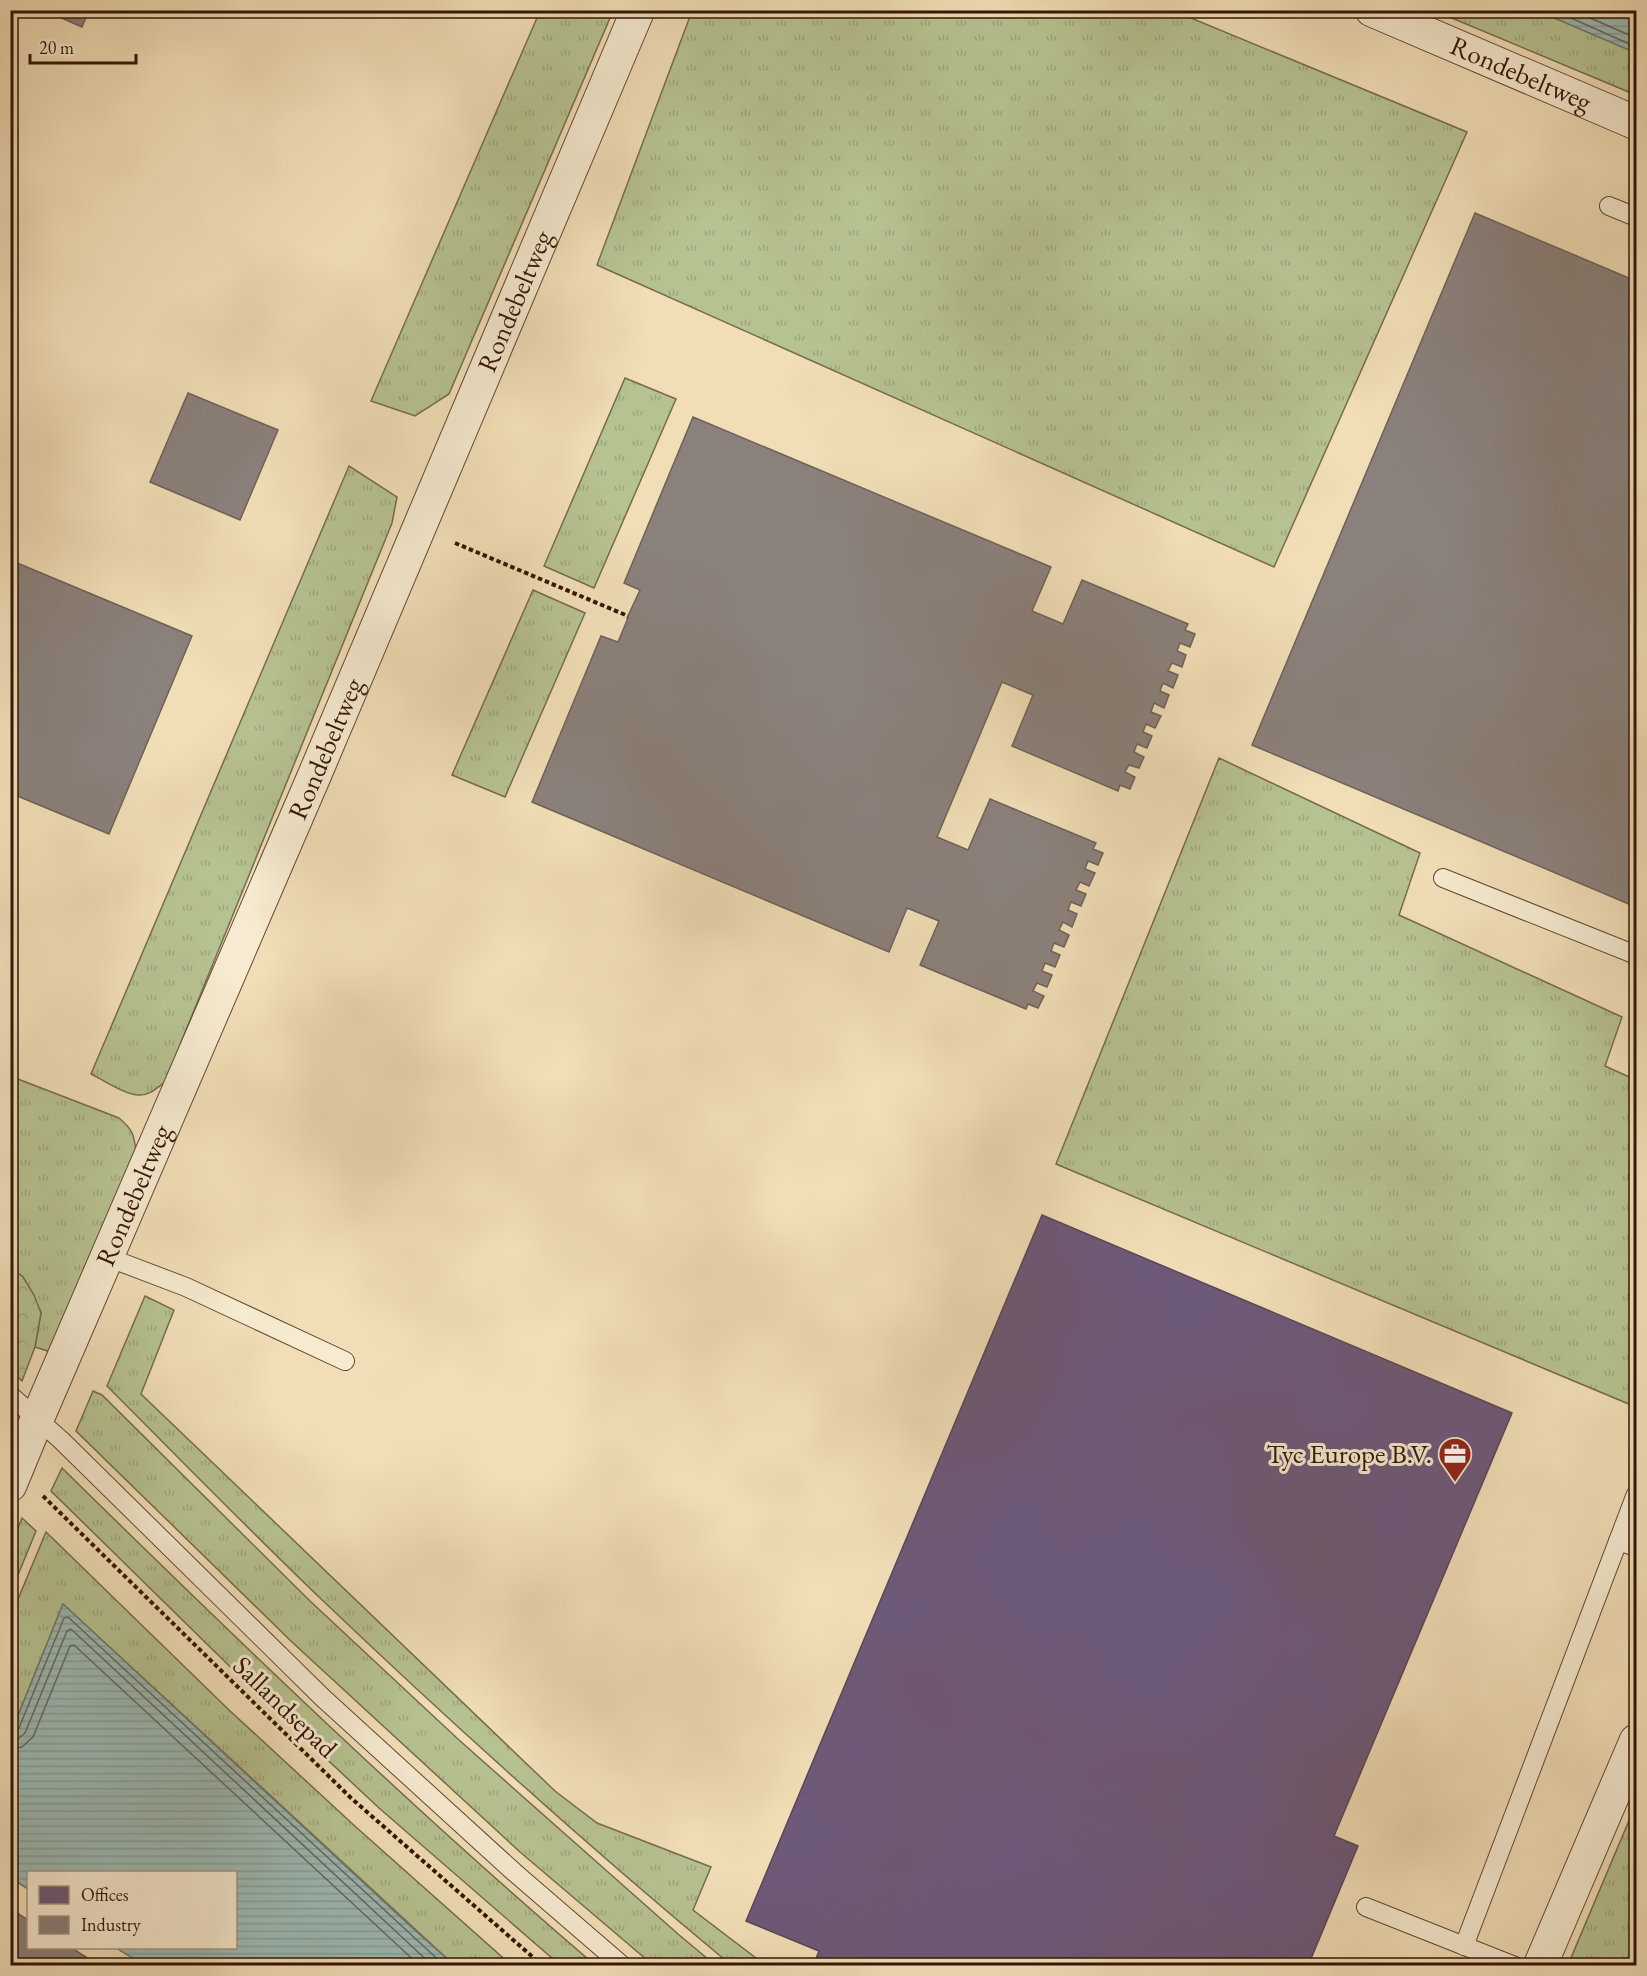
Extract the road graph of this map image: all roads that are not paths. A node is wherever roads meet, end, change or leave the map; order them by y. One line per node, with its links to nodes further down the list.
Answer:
1 (638, 10): 8 (street, Rondebeltweg)
2 (1372, 10): 3 (street, Rondebeltweg)
3 (1636, 123)
4 (1609, 206): 5 (lane)
5 (1636, 217)
6 (1443, 878): 7 (lane)
7 (1636, 955)
8 (108, 1257): 9 (lane); 11 (street, Rondebeltweg)
9 (345, 1361)
10 (10, 1395): 11 (lane)
11 (38, 1418): 12 (street, Rondebeltweg); 19 (lane)
12 (14, 1478)
13 (1636, 1494): 14 (lane)
14 (1618, 1541): 15 (lane); 18 (lane)
15 (1636, 1547)
16 (1636, 1741): 21 (street)
17 (1366, 1907): 18 (lane)
18 (1464, 1946): 20 (lane)
19 (623, 1965)
20 (1515, 1965)
21 (1540, 1965)

